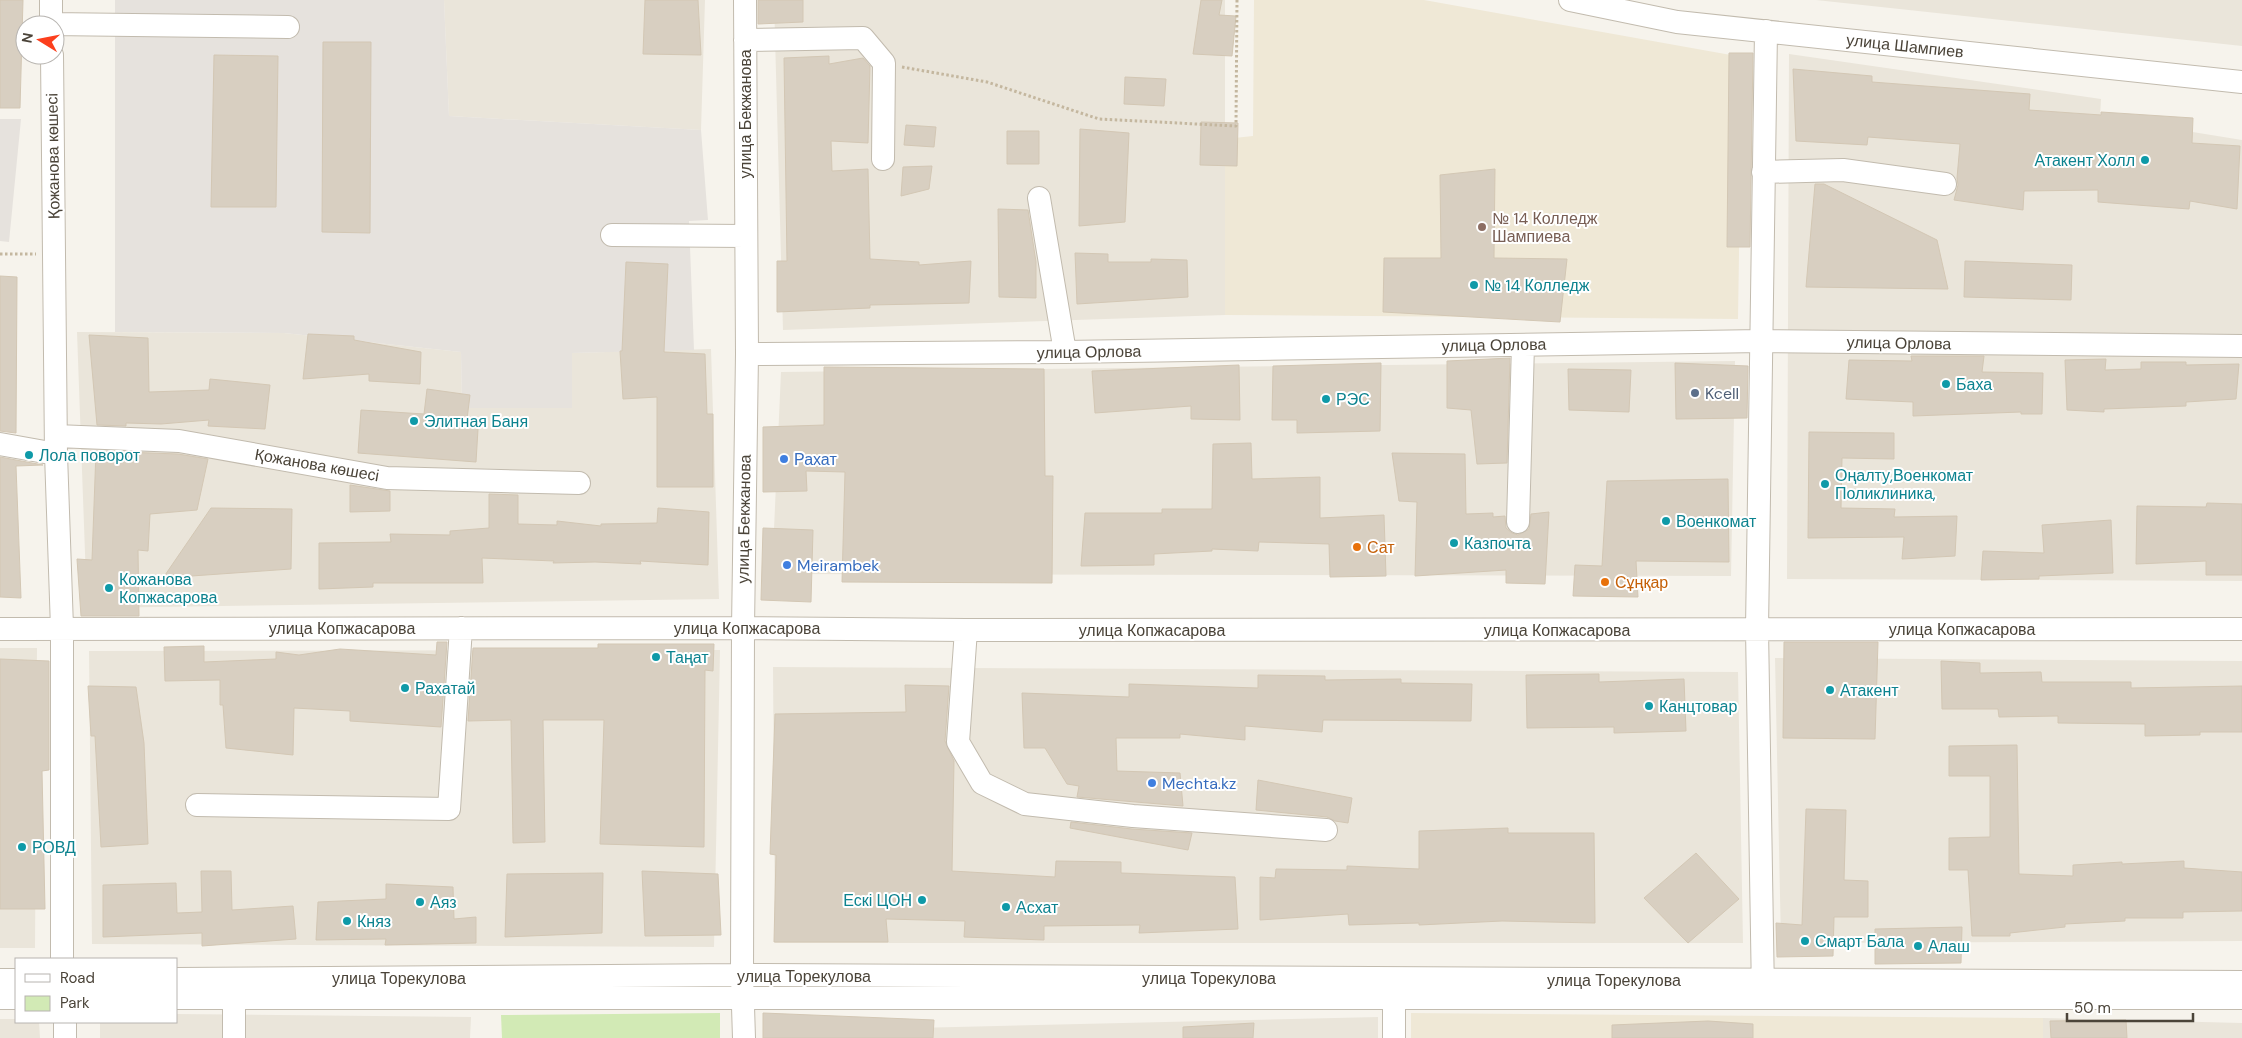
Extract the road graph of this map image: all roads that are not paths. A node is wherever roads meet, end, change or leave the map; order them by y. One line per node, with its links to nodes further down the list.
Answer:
1 (51, 0): 4 (street)
2 (745, 0): 8 (street, улица Бекжанова)
3 (1570, 0): 7 (street, улица Шампиев)
4 (51, 15)
5 (65, 24): 6 (street)
6 (288, 27)
7 (1766, 31): 10 (street, улица Шампиев); 12 (street)
8 (745, 40): 11 (street); 16 (street, улица Бекжанова)
9 (52, 65): 23 (street, Қожанова көшесі)
10 (2242, 82)
11 (883, 159)
12 (1763, 172): 13 (street); 17 (street)
13 (1945, 184)
14 (1039, 198): 20 (street)
15 (612, 235): 16 (street)
16 (746, 236): 21 (street, улица Бекжанова)
17 (1761, 341): 18 (street, улица Орлова); 19 (street, улица Орлова); 32 (street)
18 (1524, 345): 20 (street, улица Орлова); 25 (street)
19 (2242, 346)
20 (1065, 352): 21 (street, улица Орлова)
21 (747, 354): 28 (street, улица Бекжанова)
22 (0, 444): 23 (street, Қожанова көшесі)
23 (56, 445): 24 (street, Қожанова көшесі); 26 (street, Қожанова көшесі)
24 (579, 483)
25 (1518, 522)
26 (62, 628): 27 (street, улица Копжасарова); 29 (street, улица Копжасарова); 35 (street, Қожанова көшесі)
27 (461, 628): 28 (street, улица Копжасарова); 33 (street)
28 (743, 628): 31 (street, улица Копжасарова); 36 (street, улица Бекжанова)
29 (0, 629)
30 (2242, 629): 32 (street, улица Копжасарова)
31 (966, 630): 32 (street, улица Копжасарова); 34 (street)
32 (1757, 630): 41 (street)
33 (197, 805)
34 (1326, 830)
35 (62, 958)
36 (742, 976): 37 (street, улица Торекулова); 41 (street, улица Торекулова); 46 (street, улица Бекжанова)
37 (178, 979)
38 (0, 980): 39 (street)
39 (15, 980)
40 (2242, 982): 41 (street, улица Торекулова)
41 (1764, 989): 47 (street, улица Торекулова); 48 (street, улица Торекулова)
42 (0, 998): 43 (street)
43 (15, 998)
44 (178, 998): 45 (street, улица Торекулова)
45 (234, 998): 46 (street, улица Торекулова); 51 (street)
46 (744, 998): 47 (street, улица Торекулова); 52 (street, улица Бекжанова)
47 (1394, 998): 53 (street)
48 (2242, 998)
49 (65, 1023): 50 (street)
50 (65, 1038)
51 (234, 1038)
52 (744, 1038)
53 (1394, 1038)

